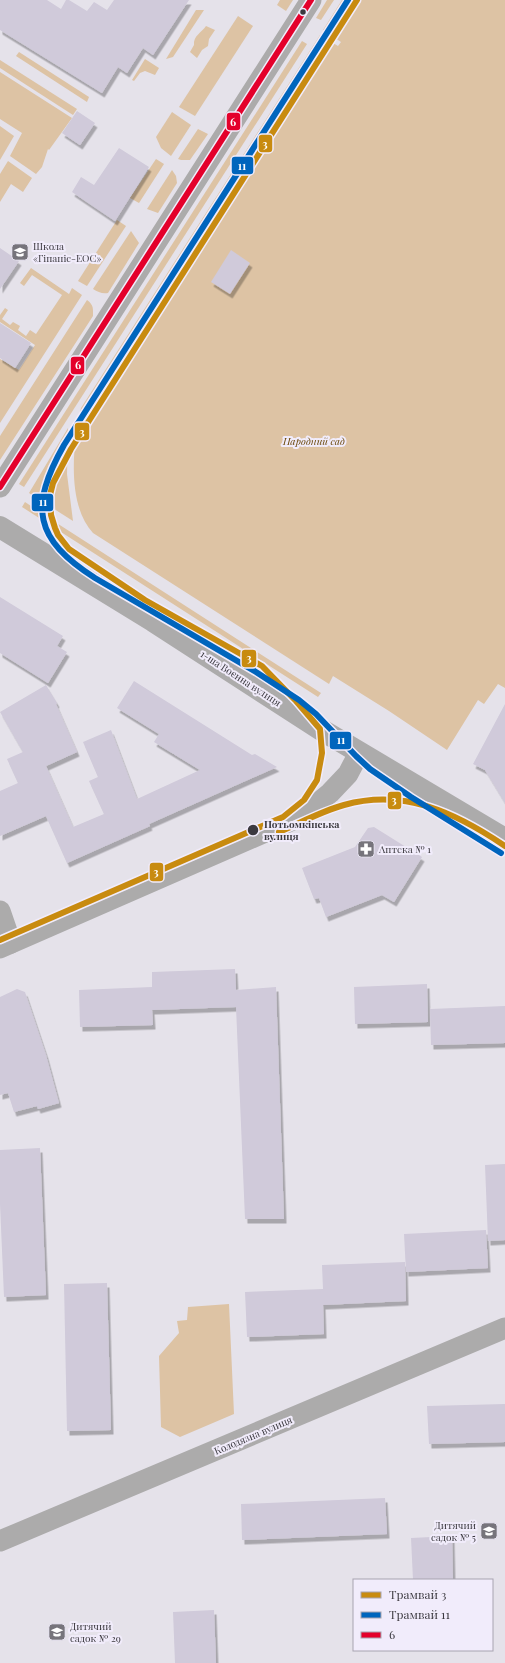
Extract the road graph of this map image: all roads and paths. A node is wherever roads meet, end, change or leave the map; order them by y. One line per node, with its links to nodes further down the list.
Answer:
1 (311, 0): 2 (street)
2 (0, 487)
3 (0, 527): 4 (street, 1-ша Воєнна вулиця)
4 (359, 753): 5 (street, 1-ша Воєнна вулиця); 7 (street)
5 (505, 838)
6 (0, 911): 7 (street)
7 (6, 946)
8 (505, 1328): 9 (street, Колодязна вулиця)
9 (0, 1541)

